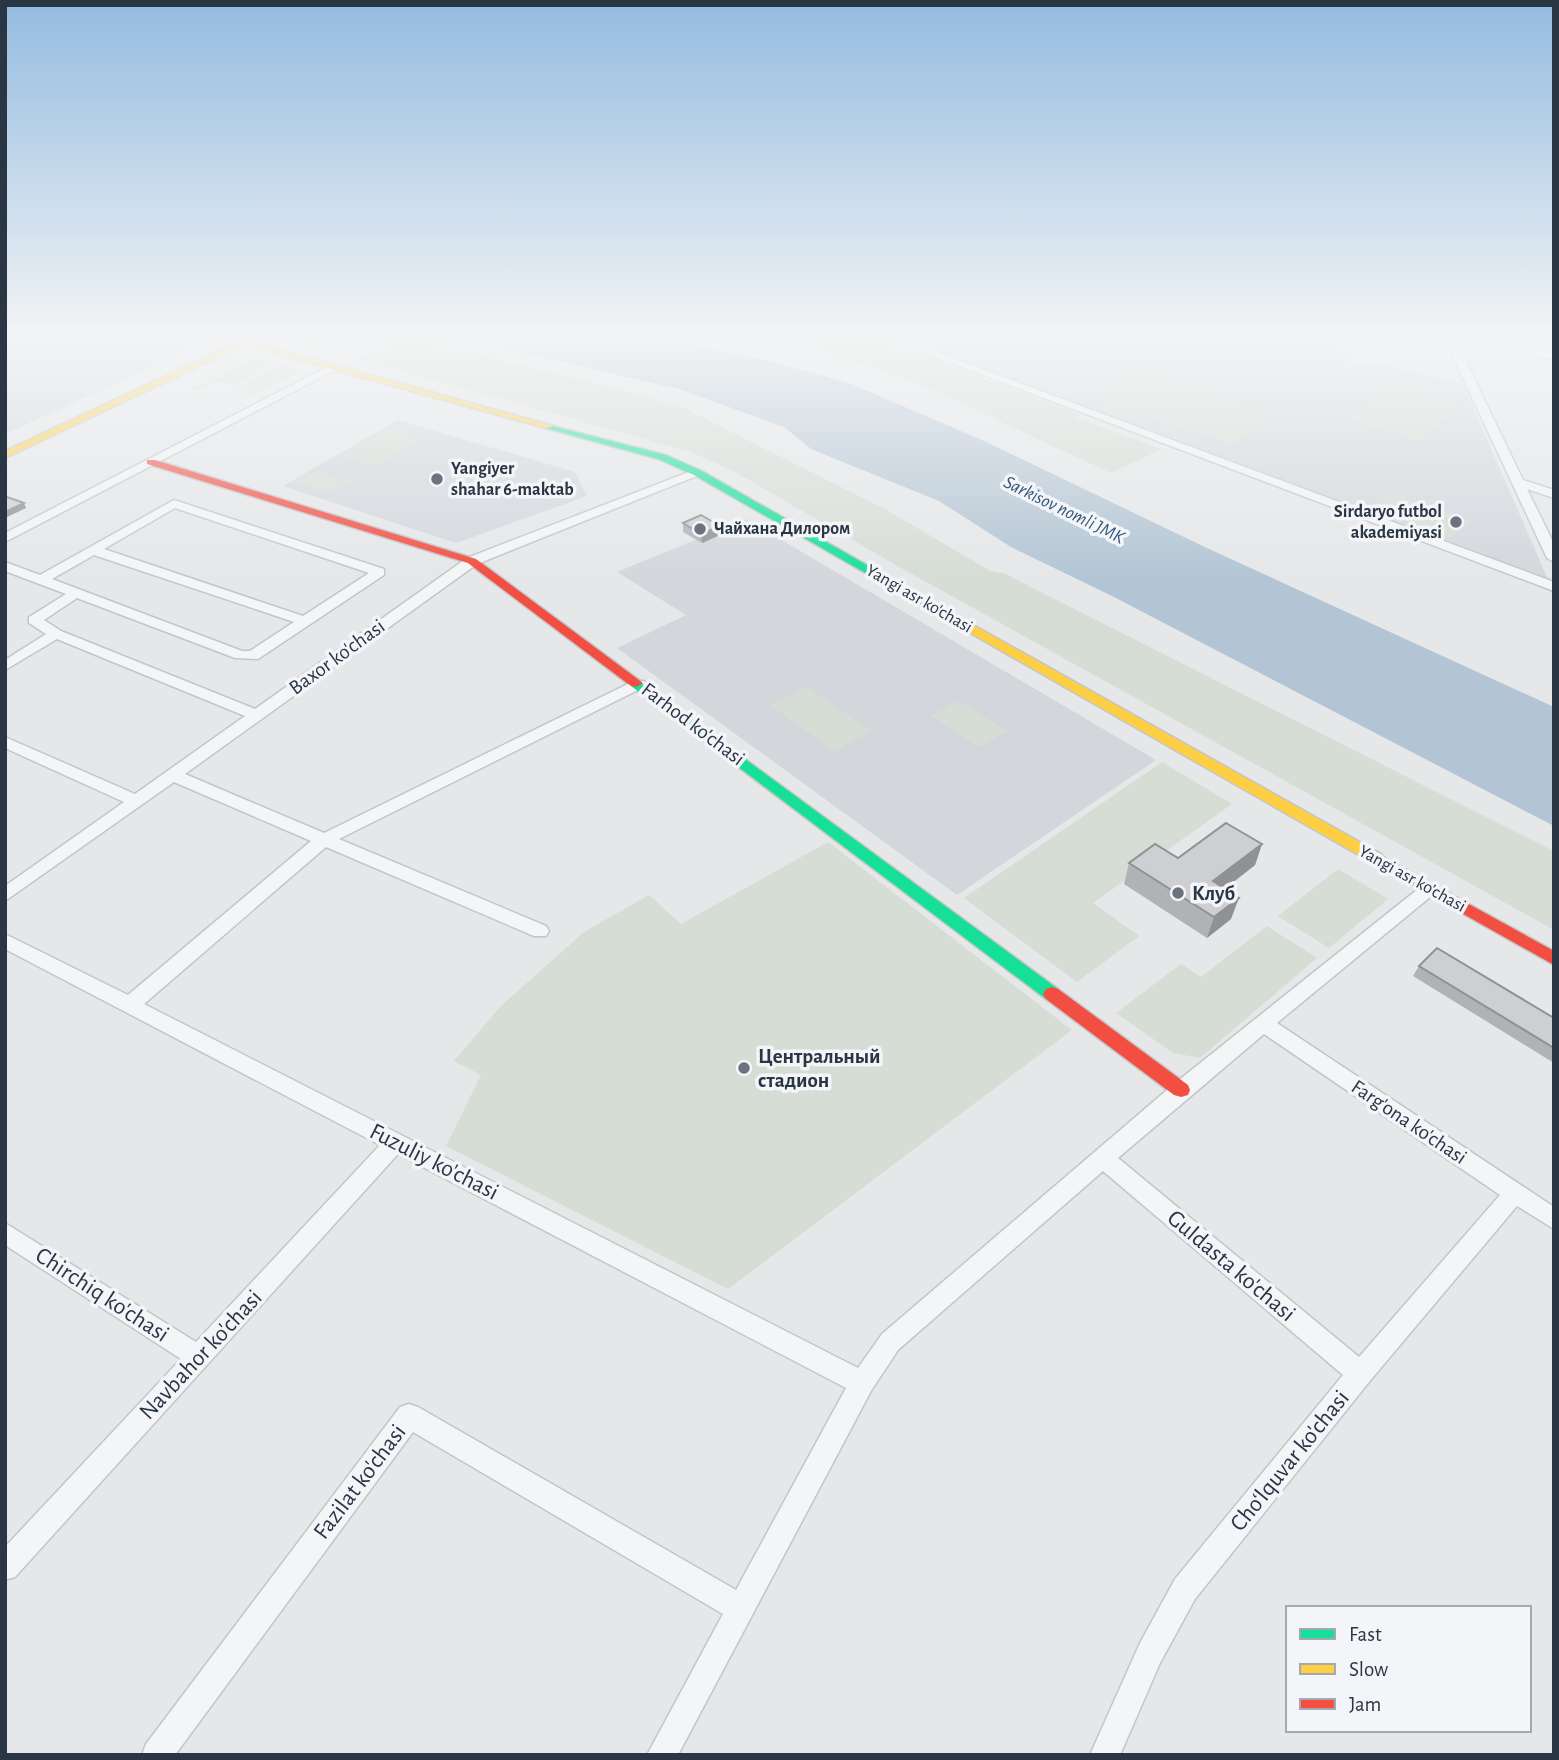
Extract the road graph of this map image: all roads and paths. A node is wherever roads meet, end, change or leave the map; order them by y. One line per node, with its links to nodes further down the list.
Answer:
1 (71, 415): 7 (main road)
2 (86, 415): 8 (main road)
3 (241, 415): 9 (street)
4 (509, 415): 10 (main road, Yangi asr ko'chasi)
5 (1097, 415): 19 (street)
6 (1486, 415): 11 (street)
7 (5, 446)
8 (5, 455)
9 (151, 462): 13 (street); 16 (main road, Farhod ko'chasi)
10 (698, 473): 16 (street, Baxor ko'chasi); 30 (main road, Yangi asr ko'chasi)
11 (1518, 482): 12 (street); 15 (street)
12 (1554, 494)
13 (5, 538)
14 (93, 550): 18 (street); 21 (street); 21 (street)
15 (1554, 558)
16 (472, 561): 24 (main road, Farhod ko'chasi); 25 (street, Baxor ko'chasi)
17 (5, 566): 18 (street)
18 (41, 580): 20 (street)
19 (1554, 587)
20 (76, 593): 21 (street); 22 (street)
21 (307, 622)
22 (56, 634): 23 (street); 25 (street)
23 (5, 666)
24 (639, 684): 29 (street); 37 (main road, Farhod ko'chasi)
25 (256, 715): 27 (street, Baxor ko'chasi)
26 (5, 742): 28 (street)
27 (172, 775): 28 (street, Baxor ko'chasi); 29 (street)
28 (136, 801): 31 (street, Baxor ko'chasi)
29 (323, 840): 32 (street); 35 (street)
30 (1429, 889): 34 (main road, Yangi asr ko'chasi); 36 (street)
31 (5, 895)
32 (540, 930)
33 (5, 941): 35 (street, Fuzuliy ko'chasi)
34 (1554, 959)
35 (128, 1006): 38 (street, Fuzuliy ko'chasi)
36 (1264, 1024): 37 (street); 40 (street, Farg'ona ko'chasi)
37 (1181, 1090): 39 (street)
38 (397, 1142): 43 (street, Navbahor ko'chasi); 45 (street, Fuzuliy ko'chasi)
39 (1102, 1157): 44 (street, Guldasta ko'chasi); 45 (street)
40 (1515, 1193): 41 (street, Farg'ona ko'chasi); 44 (street, Cho‘lquvar ko'chasi)
41 (1554, 1219)
42 (5, 1233): 43 (street, Chirchiq ko'chasi)
43 (199, 1357): 46 (street, Navbahor ko'chasi)
44 (1360, 1374): 50 (street, Cho‘lquvar ko'chasi)
45 (862, 1383): 47 (street)
46 (5, 1567)
47 (741, 1609): 48 (street, Fazilat ko'chasi); 49 (street)
48 (157, 1755)
49 (662, 1755)
50 (1105, 1755)

